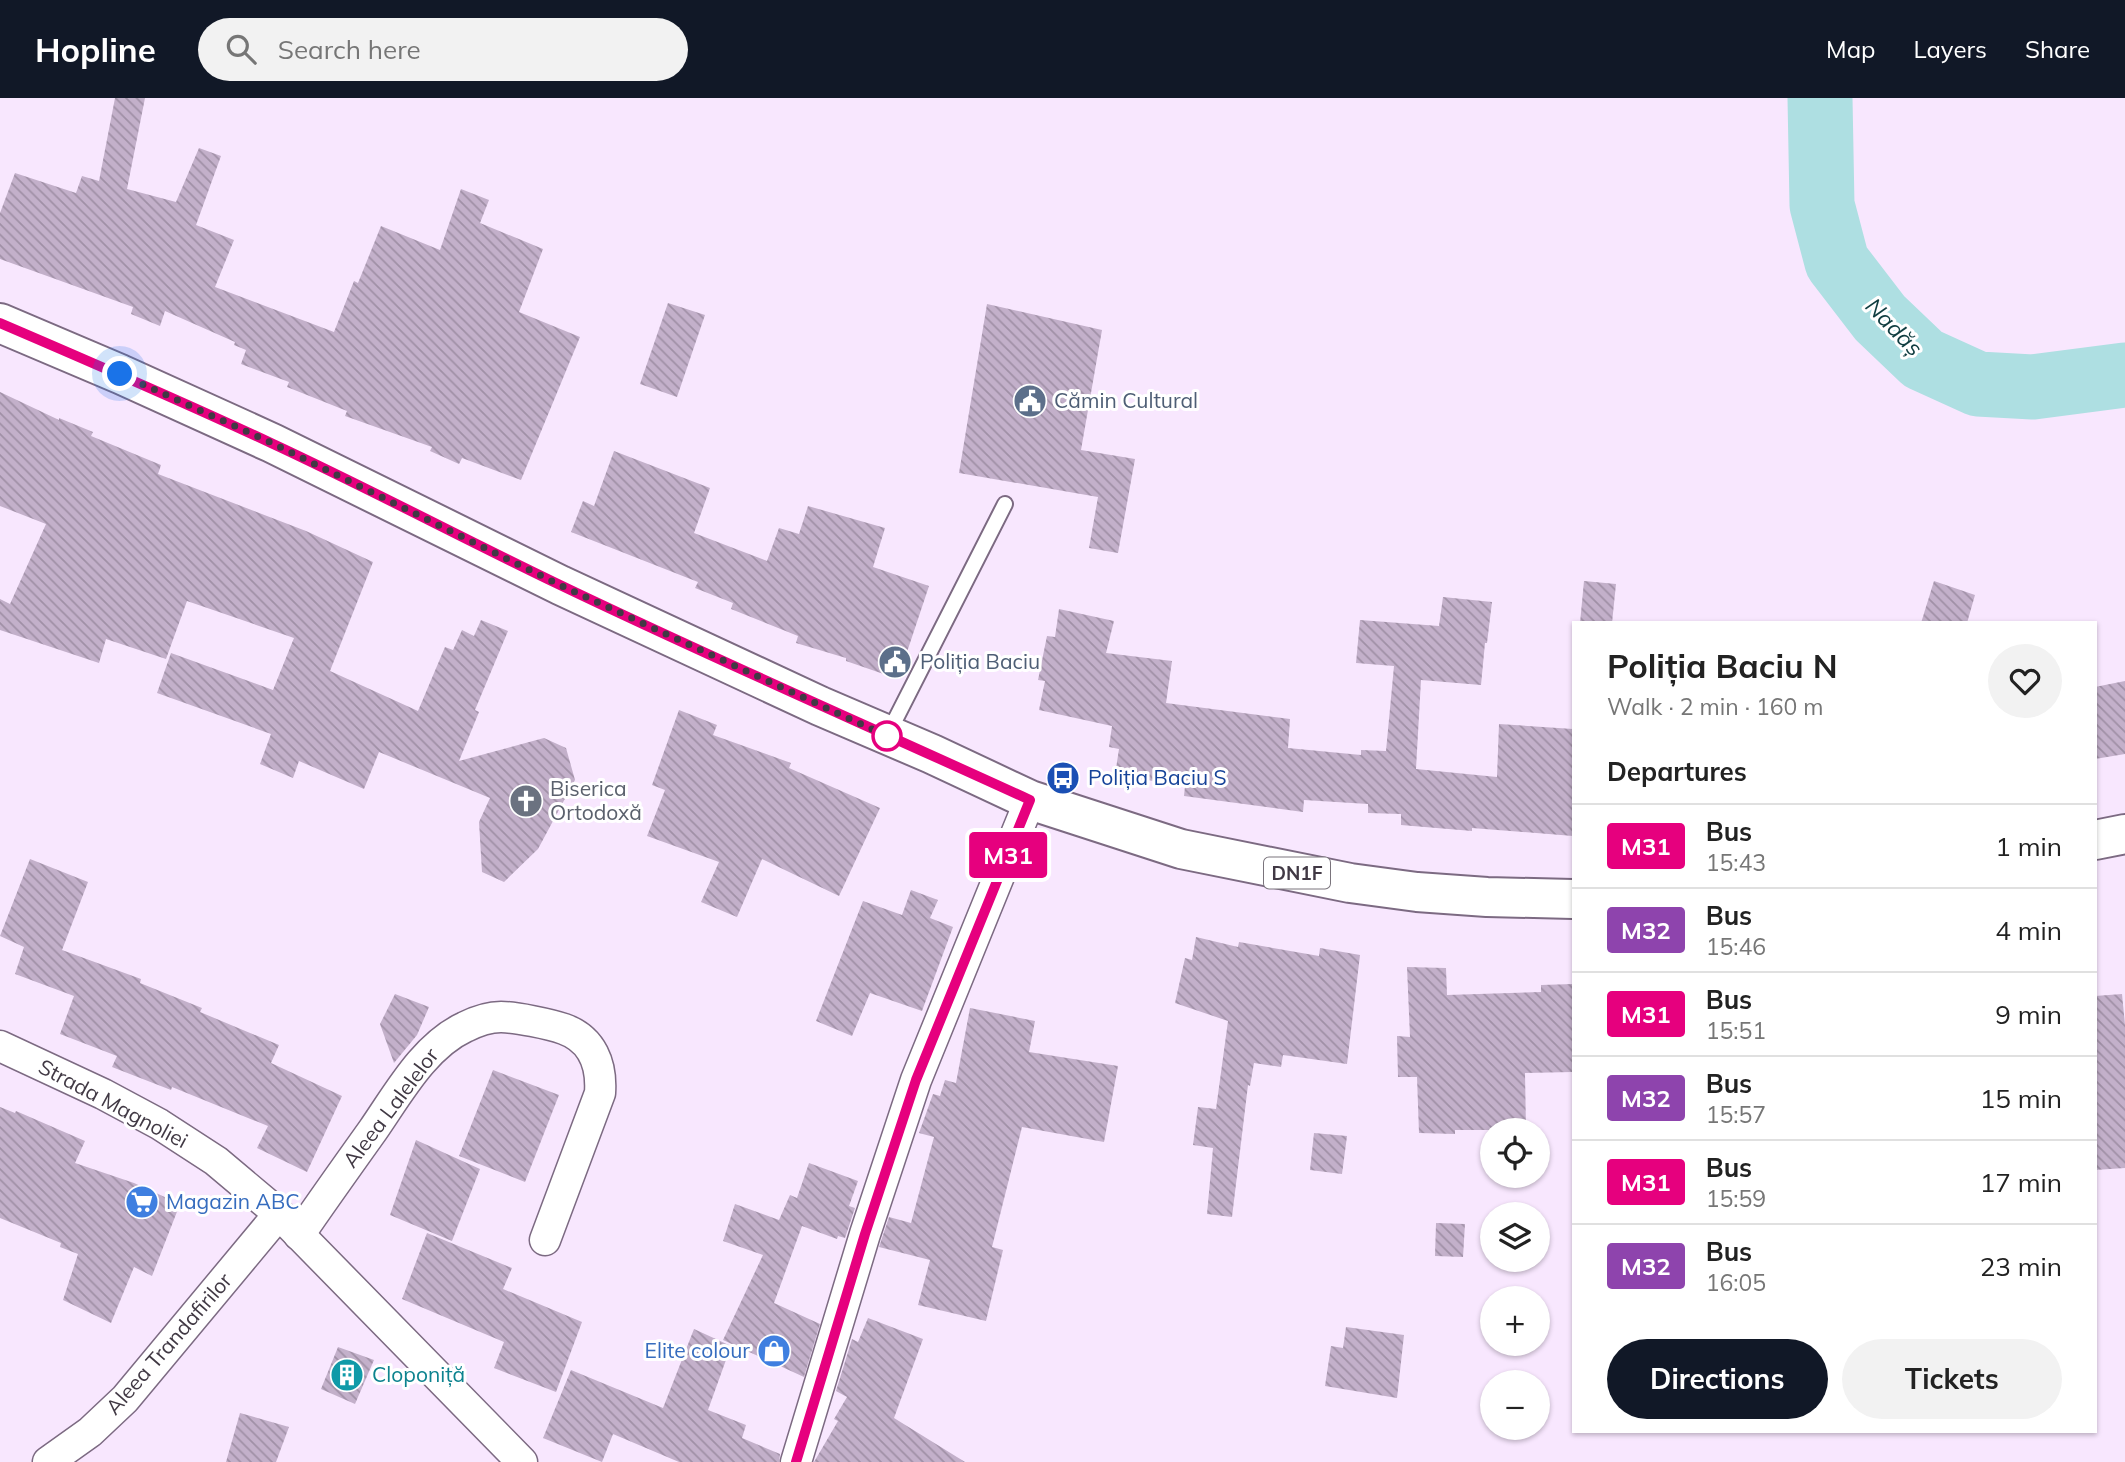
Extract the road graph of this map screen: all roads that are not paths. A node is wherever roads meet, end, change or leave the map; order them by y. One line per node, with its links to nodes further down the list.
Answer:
1 (0, 323): 3 (main road, DN1F)
2 (1004, 504): 3 (lane)
3 (887, 736): 4 (main road, DN1F)
4 (1030, 800): 7 (main road, DN1F); 13 (street)
5 (2125, 834): 6 (main road)
6 (2097, 840)
7 (1572, 899)
8 (0, 1046): 9 (street, Strada Magnoliei)
9 (289, 1224): 10 (street, Aleea Lalelelor); 11 (street, Aleea Trandafirilor); 12 (street, Strada Magnoliei)
10 (545, 1240)
11 (48, 1462)
12 (522, 1462)
13 (796, 1462)

